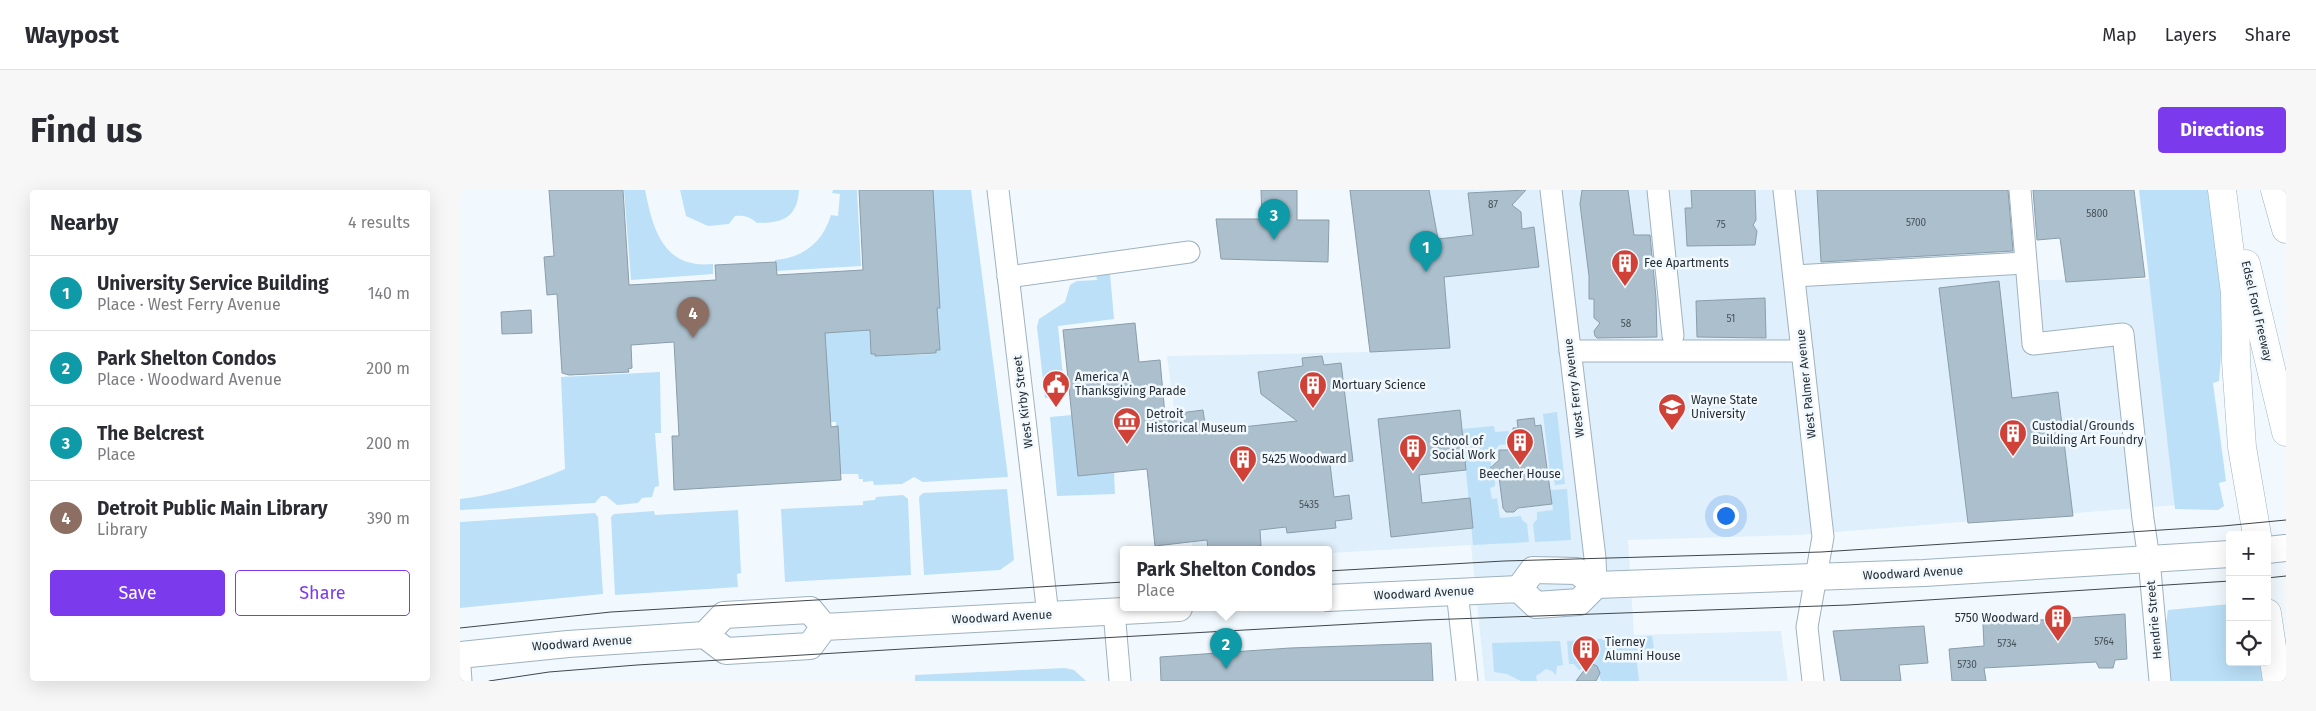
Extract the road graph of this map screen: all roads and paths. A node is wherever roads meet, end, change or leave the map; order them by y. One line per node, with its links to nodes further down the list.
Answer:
1 (998, 190): 13 (street, West Kirby Street)
2 (1551, 190): 15 (street, West Ferry Avenue)
3 (1658, 190): 14 (street)
4 (1784, 190): 12 (street, West Palmer Avenue)
5 (2020, 190): 11 (street)
6 (2222, 190): 18 (highway)
7 (2229, 190): 17 (highway, Edsel Ford Freeway)
8 (2275, 190): 9 (highway)
9 (2286, 229)
10 (1189, 252): 13 (street)
11 (2025, 263): 12 (street); 22 (street, Hendrie Street)
12 (1794, 276): 16 (street, West Palmer Avenue)
13 (1008, 277): 29 (street, West Kirby Street)
14 (1673, 336)
15 (1570, 351): 16 (street); 24 (street, West Ferry Avenue)
16 (1802, 351): 23 (street, West Palmer Avenue)
17 (2286, 432)
18 (2256, 531)
19 (2286, 548): 20 (main road)
20 (2271, 550)
21 (2226, 554): 22 (main road, Woodward Avenue)
22 (2149, 560): 23 (main road, Woodward Avenue); 39 (street, Hendrie Street)
23 (1816, 578): 24 (main road, Woodward Avenue); 38 (street, West Palmer Avenue)
24 (1596, 585): 25 (main road, Woodward Avenue)
25 (1457, 591): 26 (main road, Woodward Avenue); 37 (street)
26 (1332, 598)
27 (1114, 611): 28 (main road, Woodward Avenue); 29 (main road, Woodward Avenue); 36 (street)
28 (1120, 611)
29 (1048, 615): 31 (main road, Woodward Avenue)
30 (2268, 621): 40 (highway)
31 (824, 627): 32 (main road); 32 (main road)
32 (705, 635): 33 (main road, Woodward Avenue)
33 (460, 655)
34 (460, 666): 35 (street)
35 (461, 681)
36 (1120, 681)
37 (1467, 681)
38 (1813, 681)
39 (2160, 681)
40 (2277, 681)

